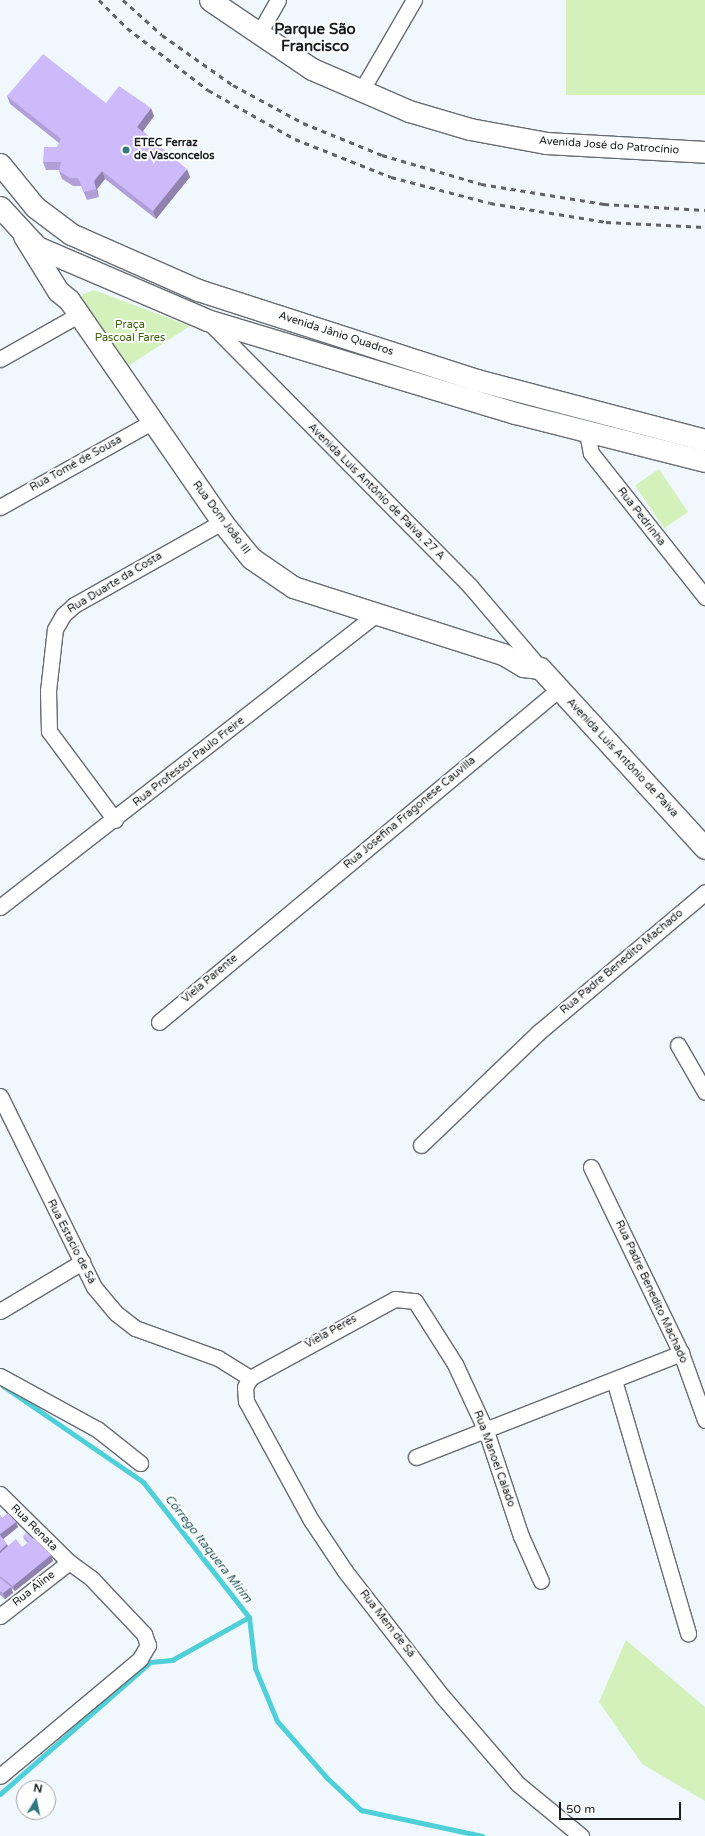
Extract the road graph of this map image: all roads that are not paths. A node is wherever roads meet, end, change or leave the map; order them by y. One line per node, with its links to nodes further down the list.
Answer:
1 (210, 0): 4 (main road, Avenida José do Patrocínio)
2 (278, 0): 4 (street)
3 (414, 0): 5 (street)
4 (258, 35): 5 (main road, Avenida José do Patrocínio)
5 (360, 93): 6 (main road, Avenida José do Patrocínio)
6 (705, 152)
7 (0, 164): 9 (main road, Avenida Jânio Quadros)
8 (0, 207): 10 (main road)
9 (47, 219): 11 (main road); 17 (main road, Avenida Jânio Quadros)
10 (24, 236): 11 (main road); 12 (main road, Rua Dom João III)
11 (61, 260): 12 (main road); 13 (main road)
12 (73, 308): 14 (street); 15 (main road, Rua Dom João III)
13 (207, 320): 16 (main road); 23 (street, Avenida Luis Antônio de Paiva, 27 A)
14 (0, 359)
15 (153, 421): 19 (street, Rua Tomé de Sousa); 20 (main road, Rua Dom João III)
16 (587, 433): 18 (main road); 21 (street, Rua Pedrinha)
17 (705, 440)
18 (705, 461)
19 (0, 507)
20 (222, 522): 22 (main road, Rua Dom João III); 25 (street, Rua Duarte da Costa)
21 (705, 597)
22 (376, 614): 23 (main road, Rua Dom João III); 25 (street, Rua Professor Paulo Freire)
23 (540, 668): 24 (main road, Avenida Luis Antônio de Paiva)
24 (558, 690): 26 (main road, Avenida Luis Antônio de Paiva); 29 (street, Rua Josefina Fragonese Cauvilla)
25 (115, 820): 28 (street, Rua Professor Paulo Freire)
26 (705, 848)
27 (705, 892): 34 (street, Rua Padre Benedito Machado)
28 (0, 907)
29 (262, 936): 30 (street, Viela Parente)
30 (159, 1022)
31 (678, 1045): 32 (street)
32 (705, 1092)
33 (0, 1096): 36 (street, Rua Estacio de Sá)
34 (421, 1145)
35 (591, 1167): 39 (street, Rua Padre Benedito Machado)
36 (82, 1262): 38 (street); 41 (street, Rua Estacio de Sá)
37 (415, 1300): 41 (street, Viela Peres); 44 (street, Rua Manoel Calado)
38 (0, 1311)
39 (681, 1354): 42 (street); 43 (street, Rua Padre Benedito Machado)
40 (0, 1376): 46 (street)
41 (250, 1378): 53 (street, Rua Mem de Sá)
42 (614, 1380): 44 (street); 51 (street)
43 (705, 1420)
44 (486, 1431): 45 (street); 49 (street, Rua Manoel Calado)
45 (416, 1457)
46 (140, 1463)
47 (0, 1494): 48 (street, Rua Renata)
48 (69, 1562): 50 (street, Rua Aline); 52 (street, Rua Renata)
49 (541, 1581)
50 (0, 1616)
51 (688, 1633)
52 (0, 1776)
53 (581, 1836)

